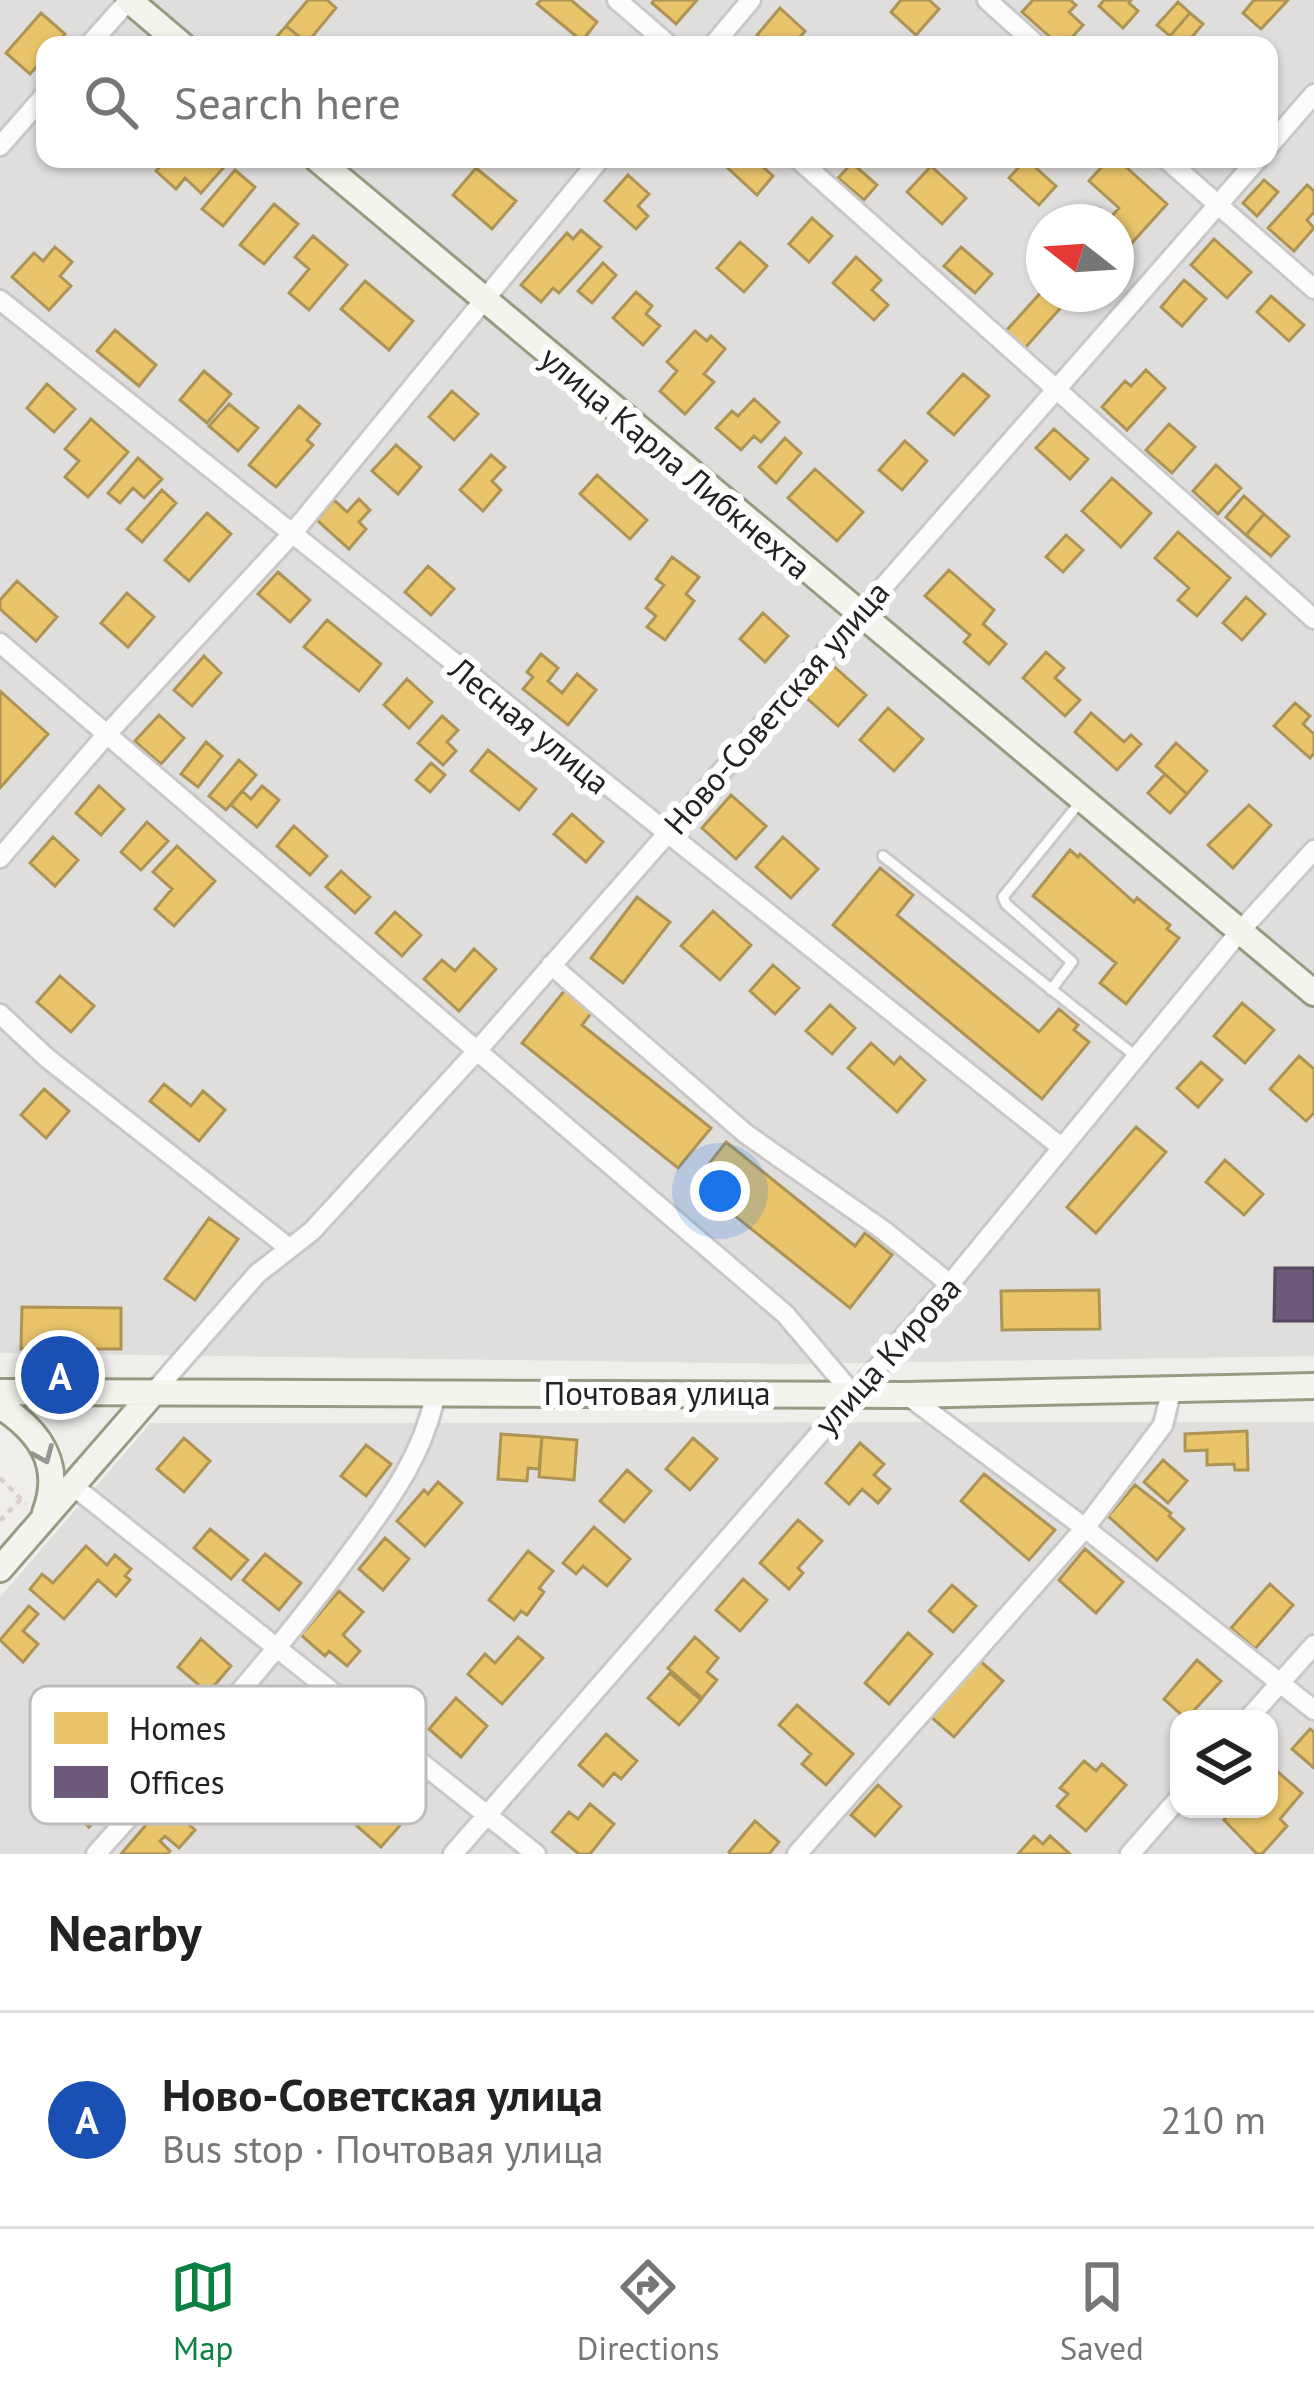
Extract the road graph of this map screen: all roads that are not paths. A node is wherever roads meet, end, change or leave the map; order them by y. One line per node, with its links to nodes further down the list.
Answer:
1 (129, 0): 5 (street); 6 (street)
2 (617, 0): 7 (street)
3 (751, 0): 8 (street)
4 (987, 0): 9 (street)
5 (97, 36)
6 (171, 36)
7 (659, 36)
8 (720, 36)
9 (1027, 36)
10 (1314, 94): 12 (street)
11 (36, 105): 13 (street)
12 (1278, 136)
13 (0, 146)
14 (328, 168): 22 (street, улица Карла Либкнехта)
15 (592, 168): 22 (street)
16 (808, 168): 23 (street)
17 (1176, 168): 19 (street)
18 (1250, 168): 19 (street, Ново-Советская улица)
19 (1218, 205): 20 (street); 23 (street, Ново-Советская улица)
20 (1314, 289)
21 (0, 300): 24 (street, Лесная улица)
22 (485, 302): 24 (street); 25 (street, улица Карла Либкнехта)
23 (1058, 391): 25 (street, Ново-Советская улица); 26 (street)
24 (291, 535): 28 (street); 30 (street, Лесная улица)
25 (857, 614): 29 (street, улица Карла Либкнехта); 30 (street, Ново-Советская улица)
26 (1314, 619)
27 (0, 643): 28 (street)
28 (107, 734): 33 (street); 39 (street)
29 (1081, 801): 34 (street, улица Карла Либкнехта); 36 (lane)
30 (665, 832): 35 (street, Ново-Советская улица); 41 (street, Лесная улица)
31 (1314, 850): 34 (street, улица Кирова)
32 (883, 856): 36 (lane)
33 (0, 858)
34 (1241, 930): 37 (street, улица Карла Либкнехта); 40 (street, улица Кирова)
35 (551, 965): 39 (street, Ново-Советская улица); 43 (street)
36 (1052, 990): 40 (lane)
37 (1314, 993)
38 (0, 1014): 42 (street)
39 (476, 1052): 42 (street, Ново-Советская улица); 49 (street)
40 (1138, 1058): 41 (street, улица Кирова)
41 (1061, 1147): 43 (street, улица Кирова)
42 (289, 1248): 48 (street, Ново-Советская улица)
43 (950, 1284): 49 (street, улица Кирова)
44 (1314, 1386): 45 (street, Почтовая улица)
45 (1172, 1388): 50 (street, Почтовая улица); 54 (street)
46 (436, 1391): 48 (street, Почтовая улица); 49 (street, Почтовая улица); 57 (street)
47 (0, 1392): 48 (street, Почтовая улица)
48 (154, 1392): 52 (street, Ново-Советская улица)
49 (852, 1393): 50 (street, Почтовая улица); 65 (street, улица Кирова)
50 (907, 1395): 54 (street)
51 (0, 1406): 53 (street, one-way to 53)
52 (72, 1485): 53 (street, Ново-Советская улица); 57 (street)
53 (42, 1520): 55 (street, Ново-Советская улица)
54 (1084, 1528): 58 (street); 70 (street)
55 (8, 1560)
56 (1314, 1645): 58 (street)
57 (280, 1648): 59 (street); 60 (street)
58 (1281, 1682): 61 (street); 62 (street)
59 (246, 1686)
60 (328, 1686)
61 (1256, 1710)
62 (1314, 1711)
63 (426, 1765): 65 (street)
64 (1170, 1808): 71 (street)
65 (488, 1814): 68 (street, улица Кирова); 69 (street)
66 (123, 1824): 67 (street)
67 (96, 1854)
68 (453, 1854)
69 (536, 1854)
70 (797, 1854)
71 (1130, 1854)

